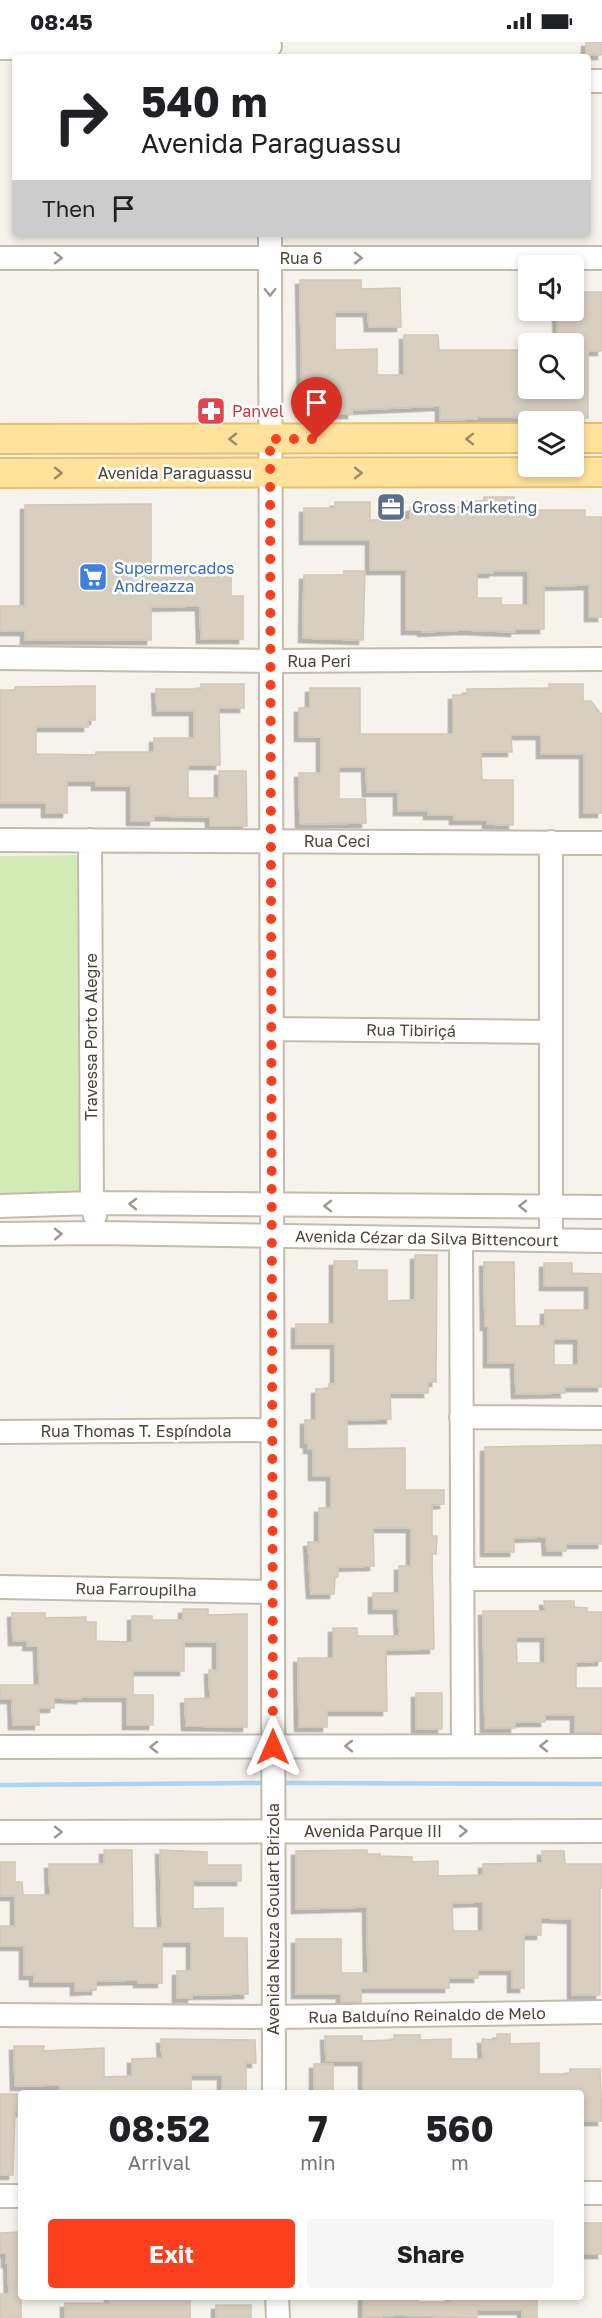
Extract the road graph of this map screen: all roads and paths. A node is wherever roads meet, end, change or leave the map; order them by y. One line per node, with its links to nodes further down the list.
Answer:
1 (0, 48): 2 (street)
2 (270, 48)
3 (270, 237): 5 (street, Avenida Neuza Goulart Brizola)
4 (0, 258): 5 (street, Rua 6, one-way to 5)
5 (270, 258): 6 (street, Rua 6, one-way to 6); 10 (street, Avenida Neuza Goulart Brizola, one-way to 10)
6 (602, 258)
7 (518, 438): 10 (main road, Avenida Paraguassu, one-way to 10)
8 (584, 438): 9 (main road)
9 (602, 438)
10 (270, 439): 11 (main road, Avenida Paraguassu, one-way to 11); 16 (street, Avenida Neuza Goulart Brizola)
11 (0, 440)
12 (518, 470): 16 (main road, Avenida Paraguassu, one-way to 12)
13 (584, 470): 14 (main road, Avenida Paraguassu)
14 (602, 472)
15 (0, 473): 16 (main road, Avenida Paraguassu, one-way to 16)
16 (271, 473): 19 (street, Avenida Neuza Goulart Brizola)
17 (0, 658): 19 (street, Rua Peri)
18 (602, 659): 19 (street, Rua Peri)
19 (271, 661): 22 (street, Avenida Neuza Goulart Brizola)
20 (0, 840): 21 (street, Rua Ceci)
21 (90, 840): 22 (street, Rua Ceci); 27 (street, Travessa Porto Alegre)
22 (271, 841): 23 (street, Rua Ceci); 25 (street, Avenida Neuza Goulart Brizola)
23 (551, 842): 24 (street, Rua Ceci); 26 (street)
24 (602, 843)
25 (272, 1029): 26 (street, Rua Tibiriçá); 28 (street, Avenida Neuza Goulart Brizola)
26 (551, 1032): 30 (street)
27 (92, 1203): 28 (street, Avenida Cézar da Silva Bittencourt, one-way to 27); 29 (street, Avenida Cézar da Silva Bittencourt); 32 (street, Travessa Porto Alegre)
28 (272, 1205): 30 (street, Avenida Cézar da Silva Bittencourt, one-way to 28); 34 (street, Avenida Neuza Goulart Brizola)
29 (0, 1206)
30 (551, 1206): 31 (street, Avenida Cézar da Silva Bittencourt); 36 (street)
31 (602, 1206)
32 (99, 1233): 33 (street, Avenida Cézar da Silva Bittencourt, one-way to 32); 34 (street, Avenida Cézar da Silva Bittencourt)
33 (0, 1234)
34 (272, 1235): 35 (street, Avenida Cézar da Silva Bittencourt); 40 (street, Avenida Neuza Goulart Brizola)
35 (461, 1240): 36 (street, Avenida Cézar da Silva Bittencourt); 38 (street)
36 (551, 1240): 37 (street, Avenida Cézar da Silva Bittencourt)
37 (602, 1241)
38 (461, 1417): 39 (street); 43 (street)
39 (602, 1418)
40 (272, 1430): 41 (street, Rua Thomas T. Espíndola); 45 (street, Avenida Neuza Goulart Brizola)
41 (0, 1432)
42 (602, 1579): 43 (street)
43 (462, 1580): 46 (street)
44 (0, 1587): 45 (street, Rua Farroupilha)
45 (273, 1592): 49 (street, Avenida Neuza Goulart Brizola)
46 (463, 1746): 47 (street, one-way to 46); 49 (street, one-way to 49)
47 (602, 1746)
48 (0, 1747): 49 (street, one-way to 48)
49 (273, 1747): 50 (street, Avenida Neuza Goulart Brizola)
50 (273, 1831): 51 (street, Avenida Parque III, one-way to 51); 52 (street, Avenida Parque III, one-way to 50); 55 (street, Avenida Neuza Goulart Brizola)
51 (602, 1831)
52 (0, 1832)
53 (602, 2013): 55 (street, Rua Balduíno Reinaldo de Melo)
54 (0, 2015): 55 (street, Rua Balduíno Reinaldo de Melo)
55 (273, 2017): 56 (street, Avenida Neuza Goulart Brizola)
56 (274, 2090)
57 (584, 2193): 58 (street)
58 (602, 2193)
59 (0, 2196): 60 (street)
60 (18, 2196)
61 (277, 2300): 62 (street)
62 (278, 2318)

